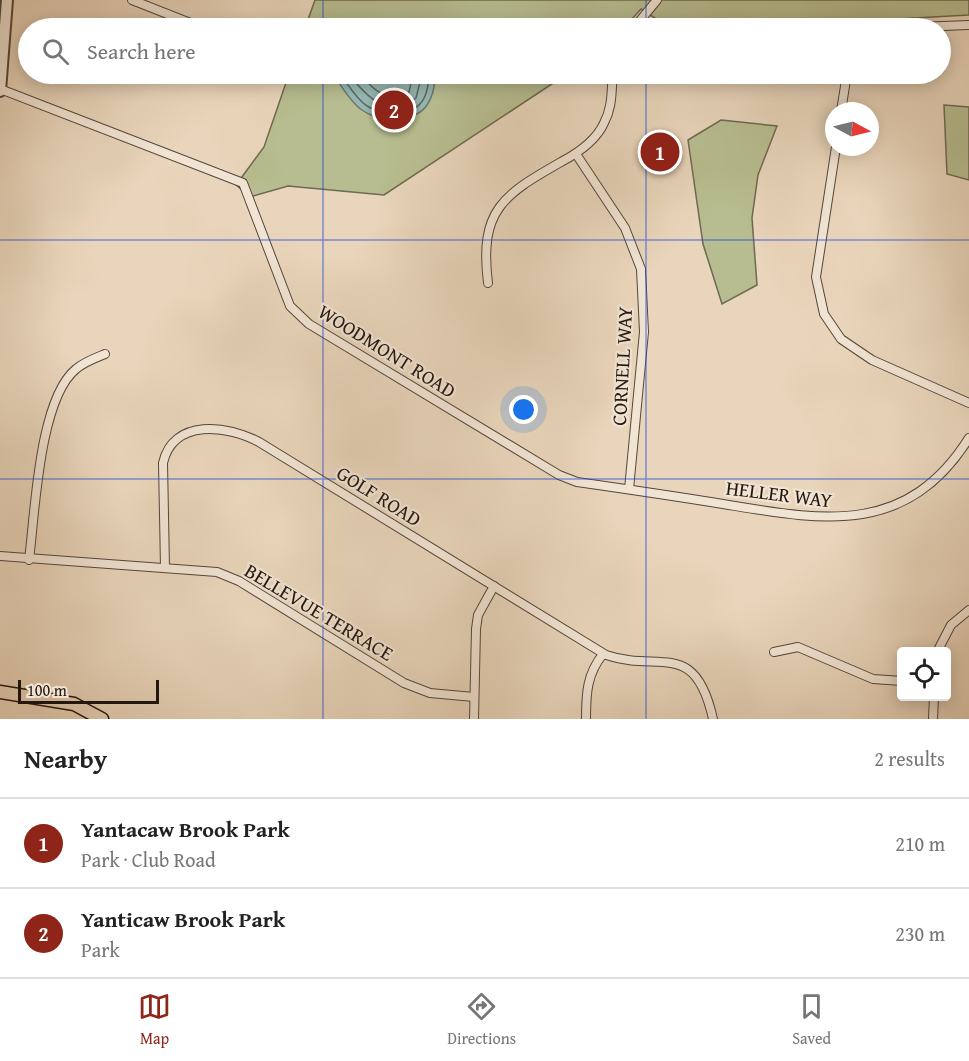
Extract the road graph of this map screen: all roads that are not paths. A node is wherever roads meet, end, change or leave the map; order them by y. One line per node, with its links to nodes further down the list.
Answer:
1 (7, 0): 10 (street)
2 (132, 0): 4 (street)
3 (657, 0): 5 (street)
4 (178, 18)
5 (642, 18)
6 (969, 25): 7 (street)
7 (951, 26)
8 (613, 84): 12 (street)
9 (845, 84): 11 (street)
10 (0, 90): 18 (street, WOODMONT ROAD)
11 (842, 102)
12 (576, 154): 14 (street); 18 (street, CORNELL WAY)
13 (835, 156): 16 (street)
14 (488, 282)
15 (105, 354): 20 (street)
16 (969, 403)
17 (969, 438): 18 (street, HELLER WAY)
18 (629, 489)
19 (0, 556): 20 (street, BELLEVUE TERRACE)
20 (29, 560): 21 (street, BELLEVUE TERRACE)
21 (165, 567): 22 (street, GOLF ROAD); 29 (street, BELLEVUE TERRACE)
22 (494, 586): 26 (street, GOLF ROAD); 29 (street)
23 (969, 610): 24 (street)
24 (939, 647)
25 (774, 652): 27 (street)
26 (603, 654): 33 (street); 34 (street, GOLF ROAD)
27 (897, 681)
28 (0, 692): 31 (main road)
29 (474, 697): 32 (street)
30 (934, 701): 35 (street)
31 (102, 719)
32 (474, 719)
33 (586, 719)
34 (713, 719)
35 (933, 719)

